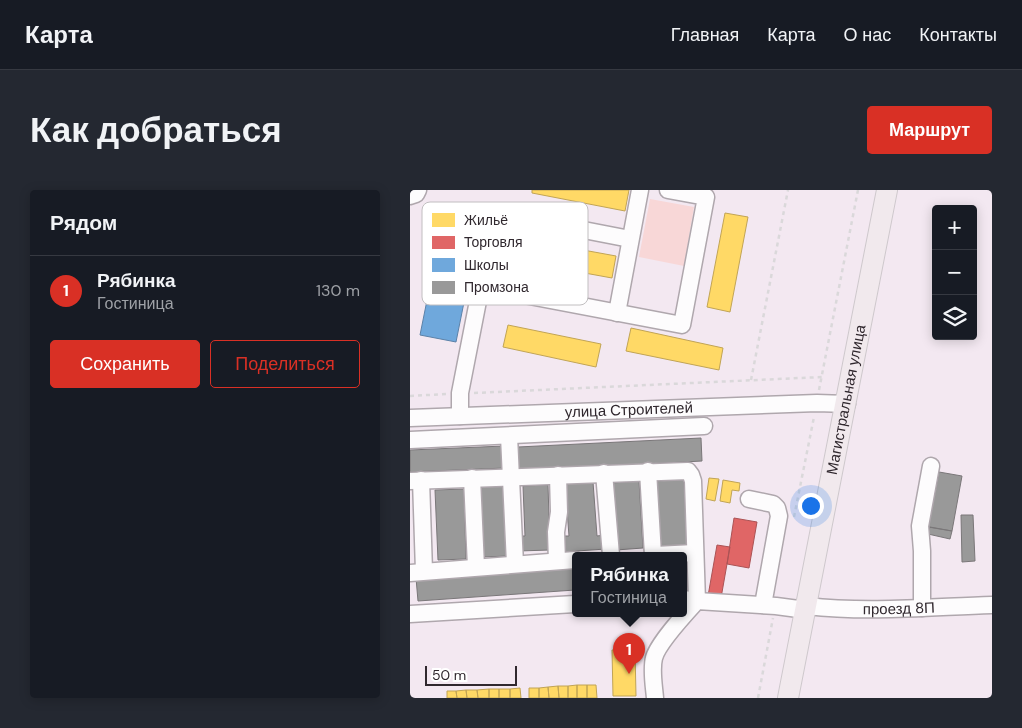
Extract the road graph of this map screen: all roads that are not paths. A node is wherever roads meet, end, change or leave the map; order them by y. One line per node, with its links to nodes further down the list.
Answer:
1 (418, 190): 5 (street)
2 (640, 190): 7 (street)
3 (668, 190): 10 (street)
4 (887, 190): 11 (main road, Магистральная улица)
5 (410, 196)
6 (588, 231): 7 (street)
7 (630, 239): 10 (street)
8 (477, 305): 12 (street)
9 (575, 305): 10 (street)
10 (616, 313)
11 (847, 404): 12 (street, улица Строителей); 38 (main road, Магистральная улица)
12 (460, 416): 13 (street, улица Строителей)
13 (410, 418)
14 (704, 426): 15 (street)
15 (509, 436): 16 (street); 21 (street)
16 (410, 440)
17 (931, 466): 39 (street)
18 (648, 471): 19 (street); 26 (street); 28 (street)
19 (604, 473): 20 (street); 25 (street)
20 (558, 475): 21 (street); 30 (street)
21 (511, 477): 22 (street); 31 (street)
22 (472, 478): 23 (street); 32 (street)
23 (415, 481): 33 (street)
24 (749, 499): 36 (street)
25 (611, 552)
26 (654, 552)
27 (687, 553): 28 (street)
28 (695, 553): 34 (street)
29 (572, 560): 30 (street)
30 (557, 561): 31 (street)
31 (516, 564): 32 (street)
32 (476, 567): 33 (street)
33 (417, 572)
34 (690, 600): 36 (street, проезд 8П)
35 (572, 604): 40 (street)
36 (763, 605): 38 (street, проезд 8П)
37 (992, 605): 39 (street, проезд 8П)
38 (806, 608): 39 (street, проезд 8П); 43 (main road, Магистральная улица)
39 (922, 608)
40 (410, 614)
41 (682, 617): 42 (street)
42 (654, 698)
43 (788, 698)

